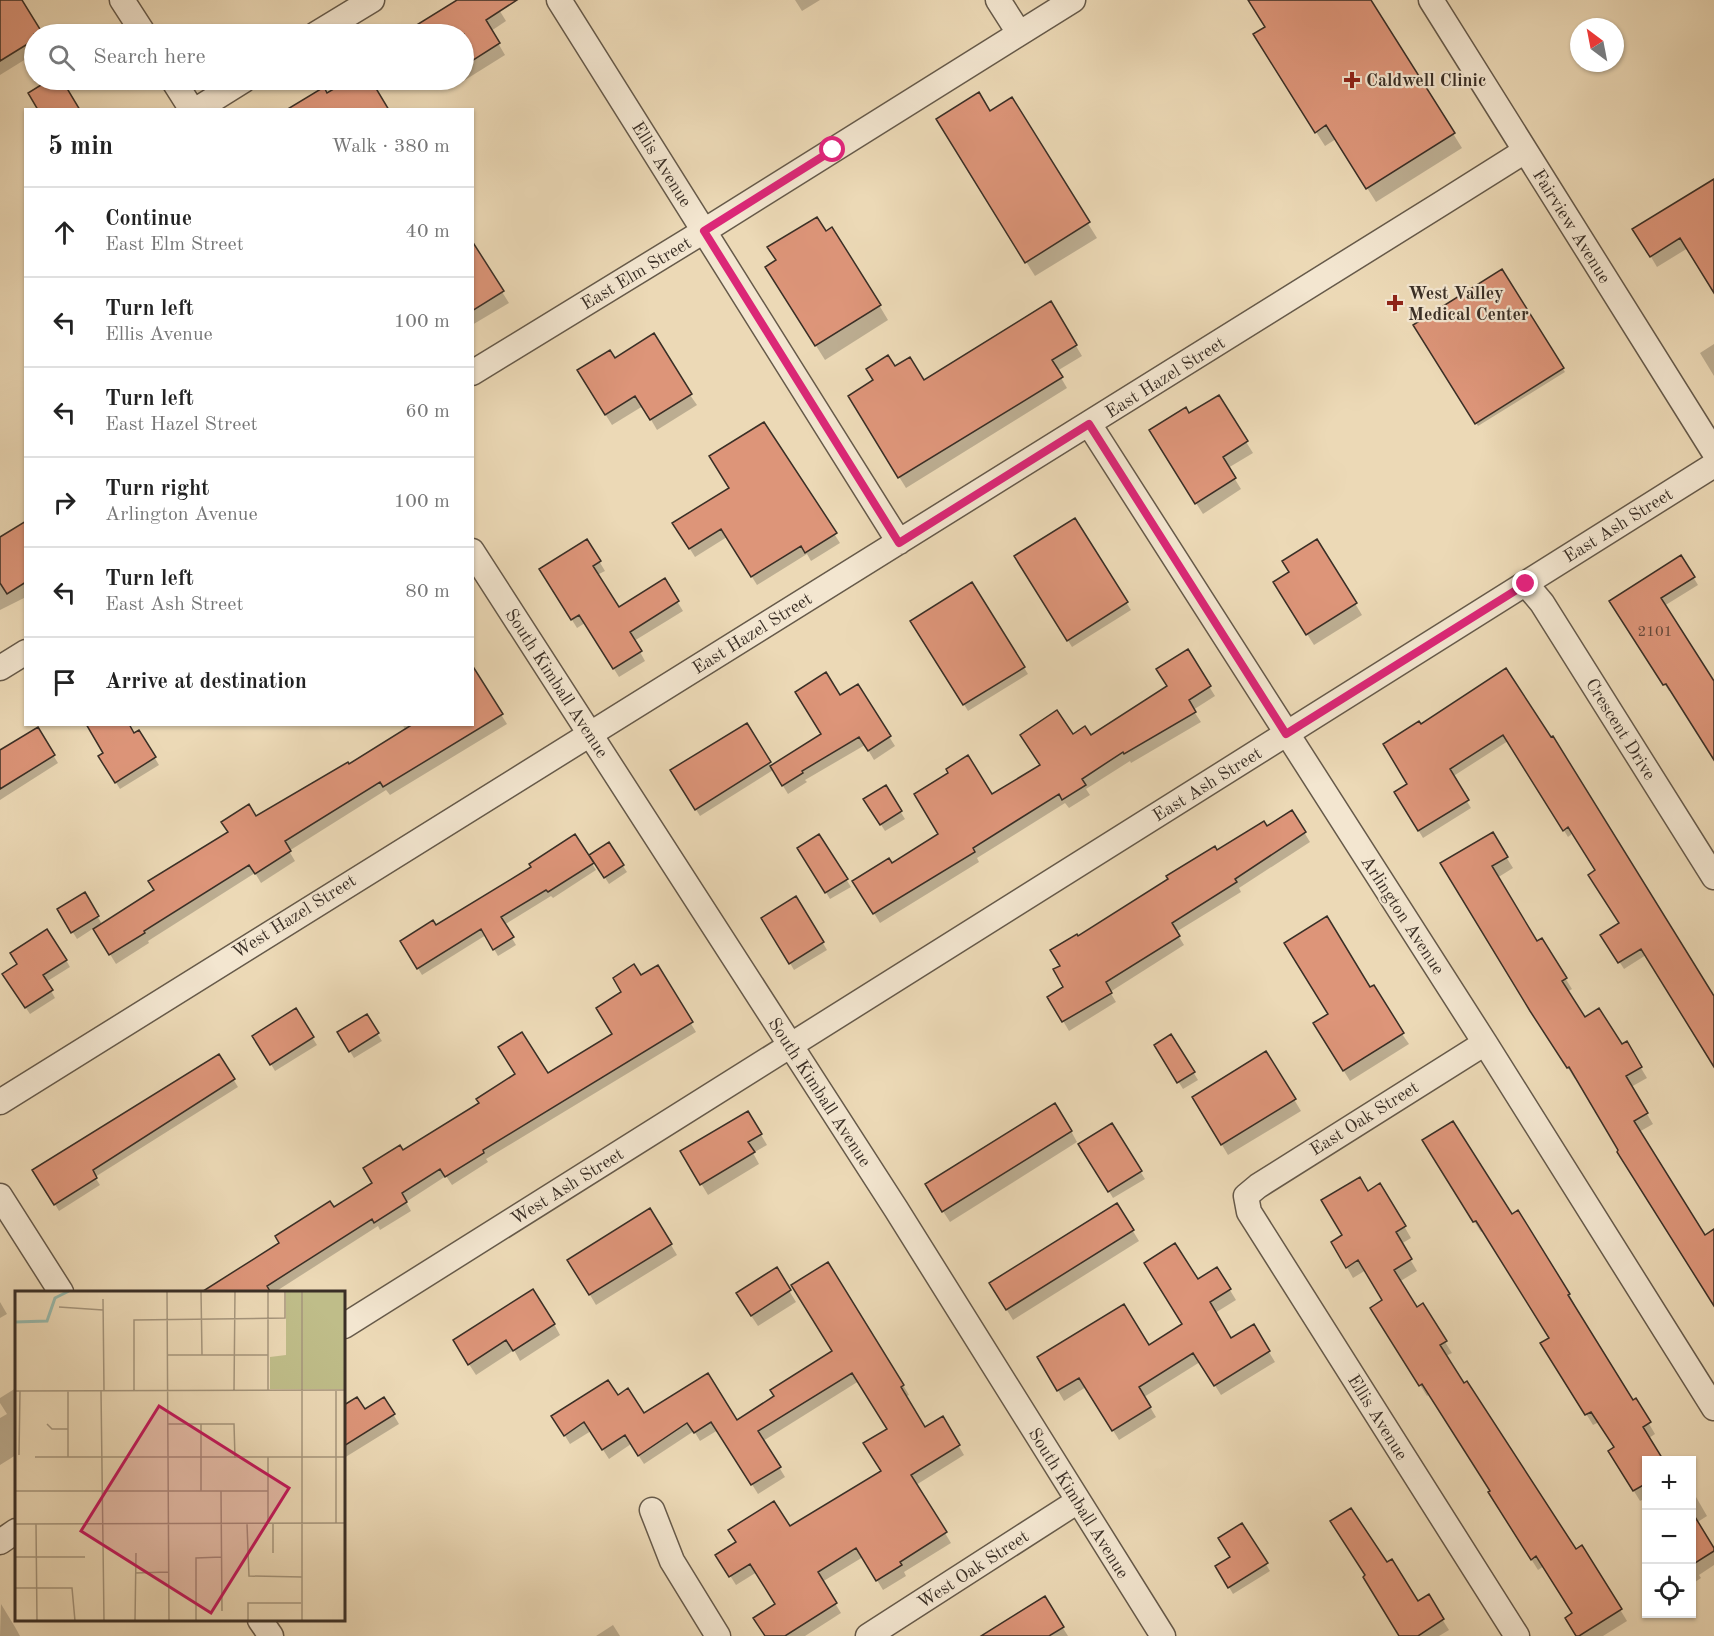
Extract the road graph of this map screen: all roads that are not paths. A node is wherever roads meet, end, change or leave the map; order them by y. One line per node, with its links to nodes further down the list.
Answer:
1 (122, 0): 7 (street)
2 (372, 0): 8 (street)
3 (559, 0): 15 (street, Ellis Avenue)
4 (998, 0): 9 (street)
5 (1072, 0): 9 (street, East Elm Street)
6 (1431, 0): 14 (street, Fairview Avenue)
7 (138, 24)
8 (332, 24)
9 (1019, 33): 15 (street, East Elm Street)
10 (180, 90): 12 (street)
11 (227, 90): 13 (street)
12 (193, 108)
13 (197, 108)
14 (1525, 151): 17 (street, East Hazel Street); 18 (street, Fairview Avenue)
15 (704, 231): 16 (street, East Elm Street); 20 (street, Ellis Avenue)
16 (474, 372)
17 (1089, 424): 20 (street, East Hazel Street); 26 (street, Arlington Avenue)
18 (1714, 452)
19 (1714, 465): 22 (street, East Ash Street)
20 (899, 543): 25 (street, East Hazel Street)
21 (474, 554): 25 (street, South Kimball Avenue)
22 (1526, 584): 26 (street, East Ash Street); 27 (street, Crescent Drive)
23 (24, 653): 24 (street)
24 (0, 668)
25 (589, 733): 29 (street, South Kimball Avenue); 30 (street, West Hazel Street)
26 (1286, 734): 28 (street, Arlington Avenue); 29 (street, East Ash Street)
27 (1714, 877)
28 (1485, 1043): 32 (street, East Oak Street); 35 (street, Arlington Avenue)
29 (791, 1046): 34 (street, West Ash Street); 36 (street, South Kimball Avenue)
30 (0, 1101)
31 (0, 1196): 33 (street)
32 (1246, 1196): 45 (street, Ellis Avenue)
33 (60, 1291)
34 (345, 1325)
35 (1714, 1408)
36 (1078, 1501): 43 (street, West Oak Street); 44 (street, South Kimball Avenue)
37 (652, 1510): 42 (street)
38 (15, 1532): 39 (street)
39 (0, 1542)
40 (261, 1621): 41 (street)
41 (271, 1636)
42 (718, 1636)
43 (868, 1636)
44 (1163, 1636)
45 (1517, 1636)

